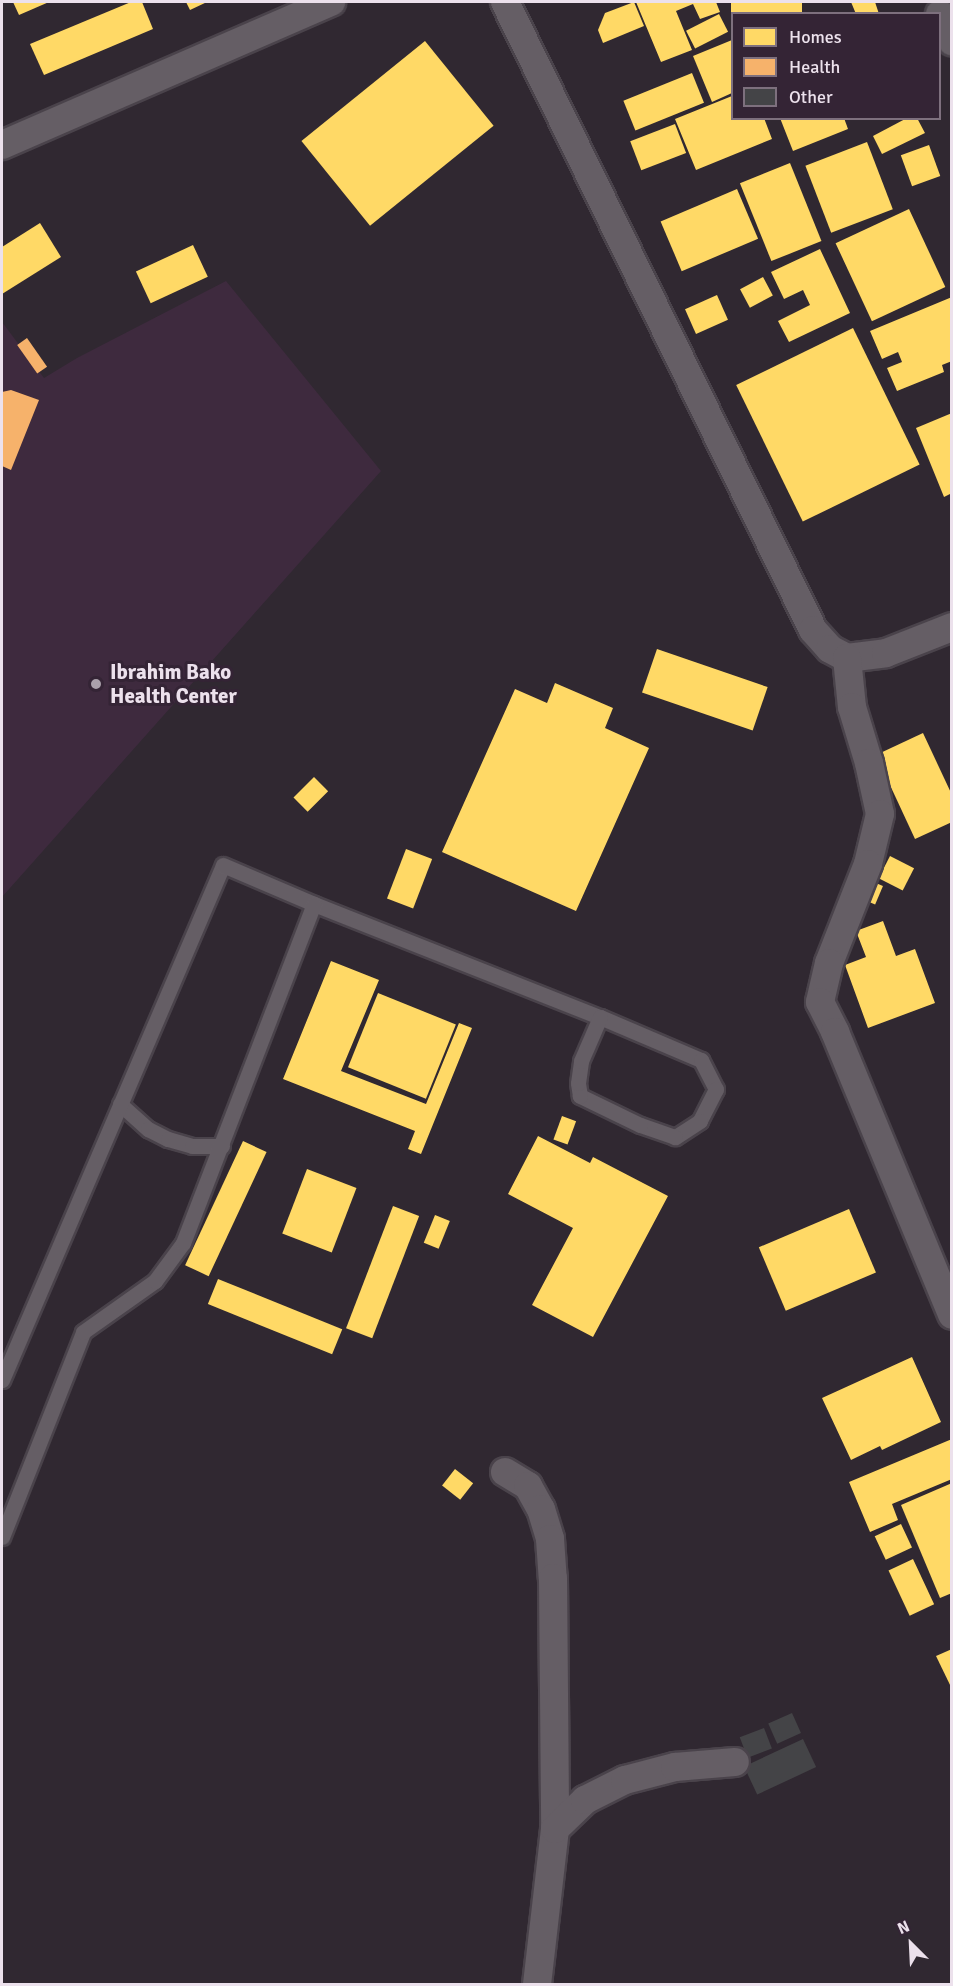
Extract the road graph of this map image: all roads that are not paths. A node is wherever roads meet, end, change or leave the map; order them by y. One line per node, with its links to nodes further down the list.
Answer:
1 (331, 2): 5 (street)
2 (505, 2): 7 (street)
3 (941, 18): 4 (street)
4 (951, 41)
5 (3, 141)
6 (951, 627): 7 (street)
7 (847, 658): 12 (street)
8 (314, 904): 9 (lane); 10 (lane); 11 (lane)
9 (600, 1017): 9 (lane)
10 (120, 1104): 11 (lane); 13 (lane)
11 (222, 1146): 15 (lane)
12 (949, 1302)
13 (2, 1380)
14 (505, 1472): 17 (street)
15 (2, 1537)
16 (735, 1762): 17 (street)
17 (555, 1829): 18 (street)
18 (537, 1984)

